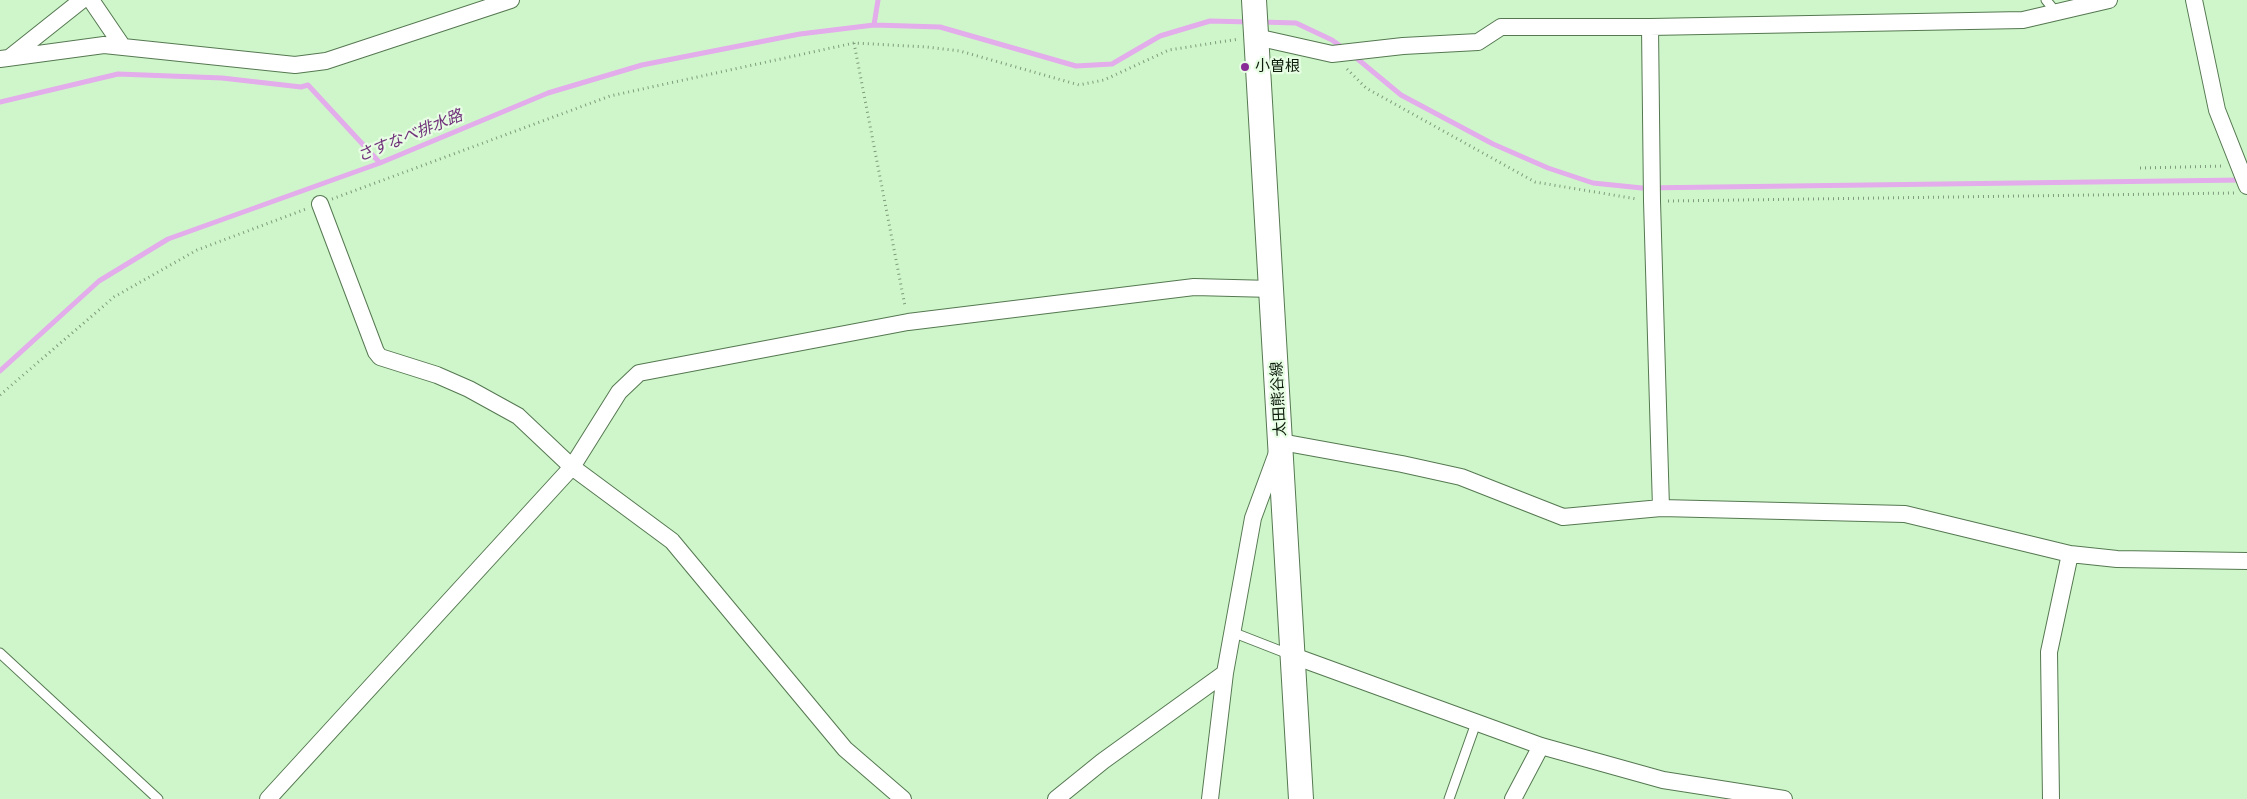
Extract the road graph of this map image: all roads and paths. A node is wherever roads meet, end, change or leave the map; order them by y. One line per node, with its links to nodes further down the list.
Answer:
1 (82, 0): 12 (street)
2 (91, 0): 10 (street)
3 (511, 0): 10 (street)
4 (2109, 0): 6 (street)
5 (2194, 0): 13 (street)
6 (2050, 6): 8 (street)
7 (1255, 20): 9 (path); 11 (street); 18 (main road, 太田熊谷線)
8 (1650, 27): 11 (street); 16 (street)
9 (854, 43): 17 (path); 19 (path)
10 (123, 46): 12 (street)
11 (1332, 54): 16 (path)
12 (4, 59)
13 (2239, 166): 14 (path); 15 (street)
14 (2140, 168)
15 (2242, 190): 16 (path)
16 (1652, 201): 23 (street)
17 (320, 204): 20 (path); 22 (street)
18 (1272, 289): 19 (street); 21 (main road, 太田熊谷線)
19 (908, 322): 22 (street)
20 (0, 395)
21 (1281, 442): 23 (street); 26 (street); 28 (main road, 太田熊谷線)
22 (572, 466): 33 (street); 34 (street)
23 (1661, 508): 24 (street)
24 (2070, 554): 25 (street); 41 (street)
25 (2247, 561)
26 (1232, 632): 28 (lane); 29 (street)
27 (0, 653): 32 (lane)
28 (1291, 655): 30 (street); 37 (main road, 太田熊谷線)
29 (1224, 673): 35 (street); 36 (street)
30 (1476, 723): 31 (street); 38 (lane)
31 (1541, 746): 39 (street); 40 (street)
32 (158, 799)
33 (268, 799)
34 (903, 799)
35 (1056, 799)
36 (1210, 799)
37 (1301, 799)
38 (1449, 799)
39 (1514, 799)
40 (1784, 799)
41 (2051, 799)

